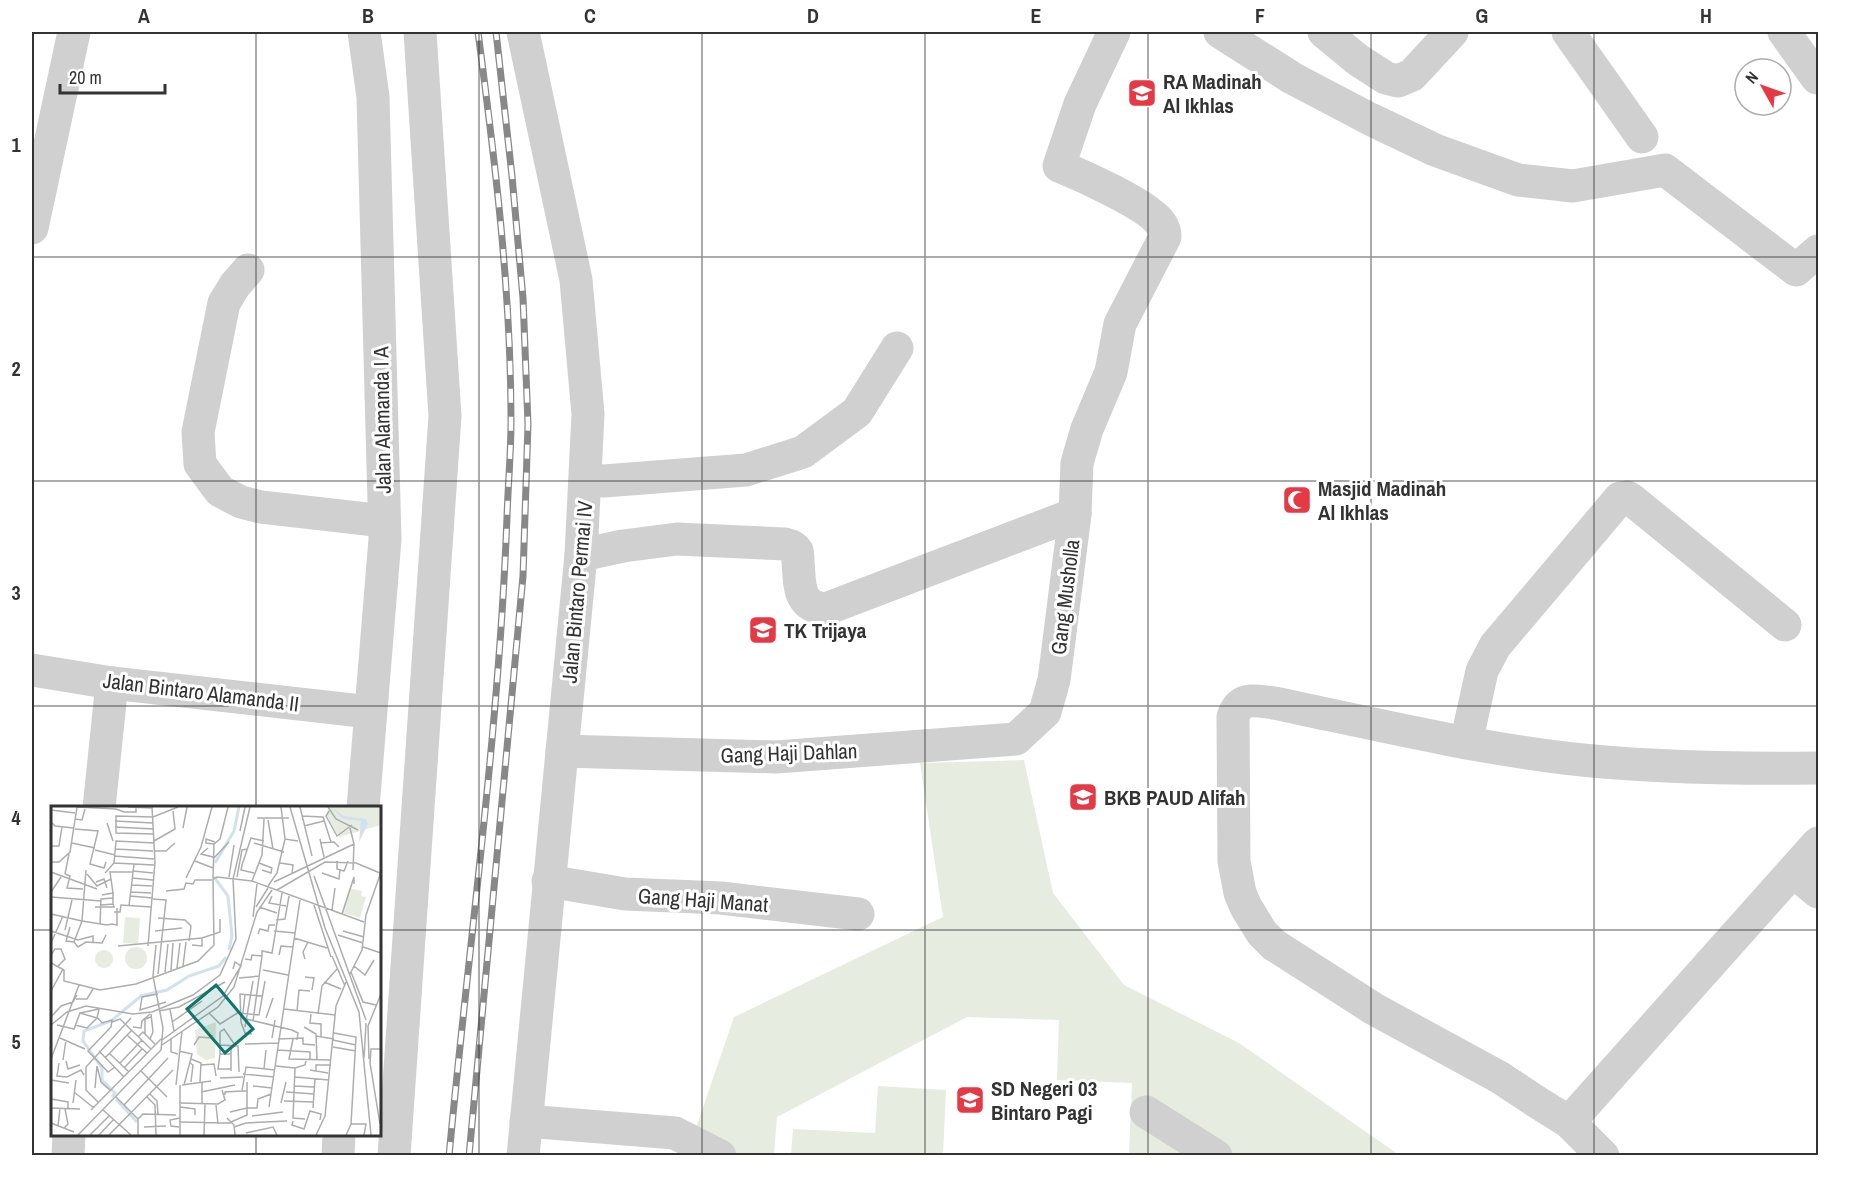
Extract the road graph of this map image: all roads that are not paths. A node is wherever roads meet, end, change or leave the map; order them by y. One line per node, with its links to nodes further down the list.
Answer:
1 (74, 32): 13 (street)
2 (364, 32): 19 (street, Jalan Alamanda I A)
3 (420, 32): 42 (street)
4 (523, 32): 17 (street, Jalan Bintaro Permai IV)
5 (1114, 32): 18 (street, Gang Musholla)
6 (1220, 32): 14 (street)
7 (1324, 32): 8 (street)
8 (1452, 32)
9 (1568, 32): 12 (street)
10 (1784, 32): 11 (street)
11 (1817, 78)
12 (1642, 137)
13 (32, 228)
14 (1818, 251)
15 (248, 270): 19 (street)
16 (897, 348): 17 (street)
17 (586, 480): 20 (street, Jalan Bintaro Permai IV)
18 (1075, 514): 20 (street); 25 (street, Gang Musholla)
19 (384, 521): 24 (street, Jalan Alamanda I A)
20 (581, 555): 27 (street, Jalan Bintaro Permai IV)
21 (1785, 625): 26 (street)
22 (32, 670): 23 (street, Jalan Bintaro Alamanda II)
23 (112, 683): 24 (street, Jalan Bintaro Alamanda II); 29 (street)
24 (370, 712): 30 (street, Jalan Alamanda I A)
25 (1016, 739): 27 (street, Gang Haji Dahlan)
26 (1466, 742): 28 (street); 37 (street)
27 (562, 751): 32 (street, Jalan Bintaro Permai IV)
28 (1818, 768)
29 (99, 806)
30 (363, 806)
31 (1818, 843): 33 (street)
32 (548, 881): 34 (street, Gang Haji Manat); 36 (street, Jalan Bintaro Permai IV)
33 (1806, 882): 37 (street)
34 (858, 914)
35 (1146, 1112): 45 (street)
36 (526, 1121): 43 (street, Jalan Bintaro Permai IV); 44 (street)
37 (1569, 1122): 46 (street)
38 (69, 1136): 40 (street)
39 (339, 1136): 41 (street)
40 (68, 1155)
41 (338, 1155)
42 (394, 1155)
43 (523, 1155)
44 (720, 1155)
45 (1216, 1155)
46 (1603, 1155)

